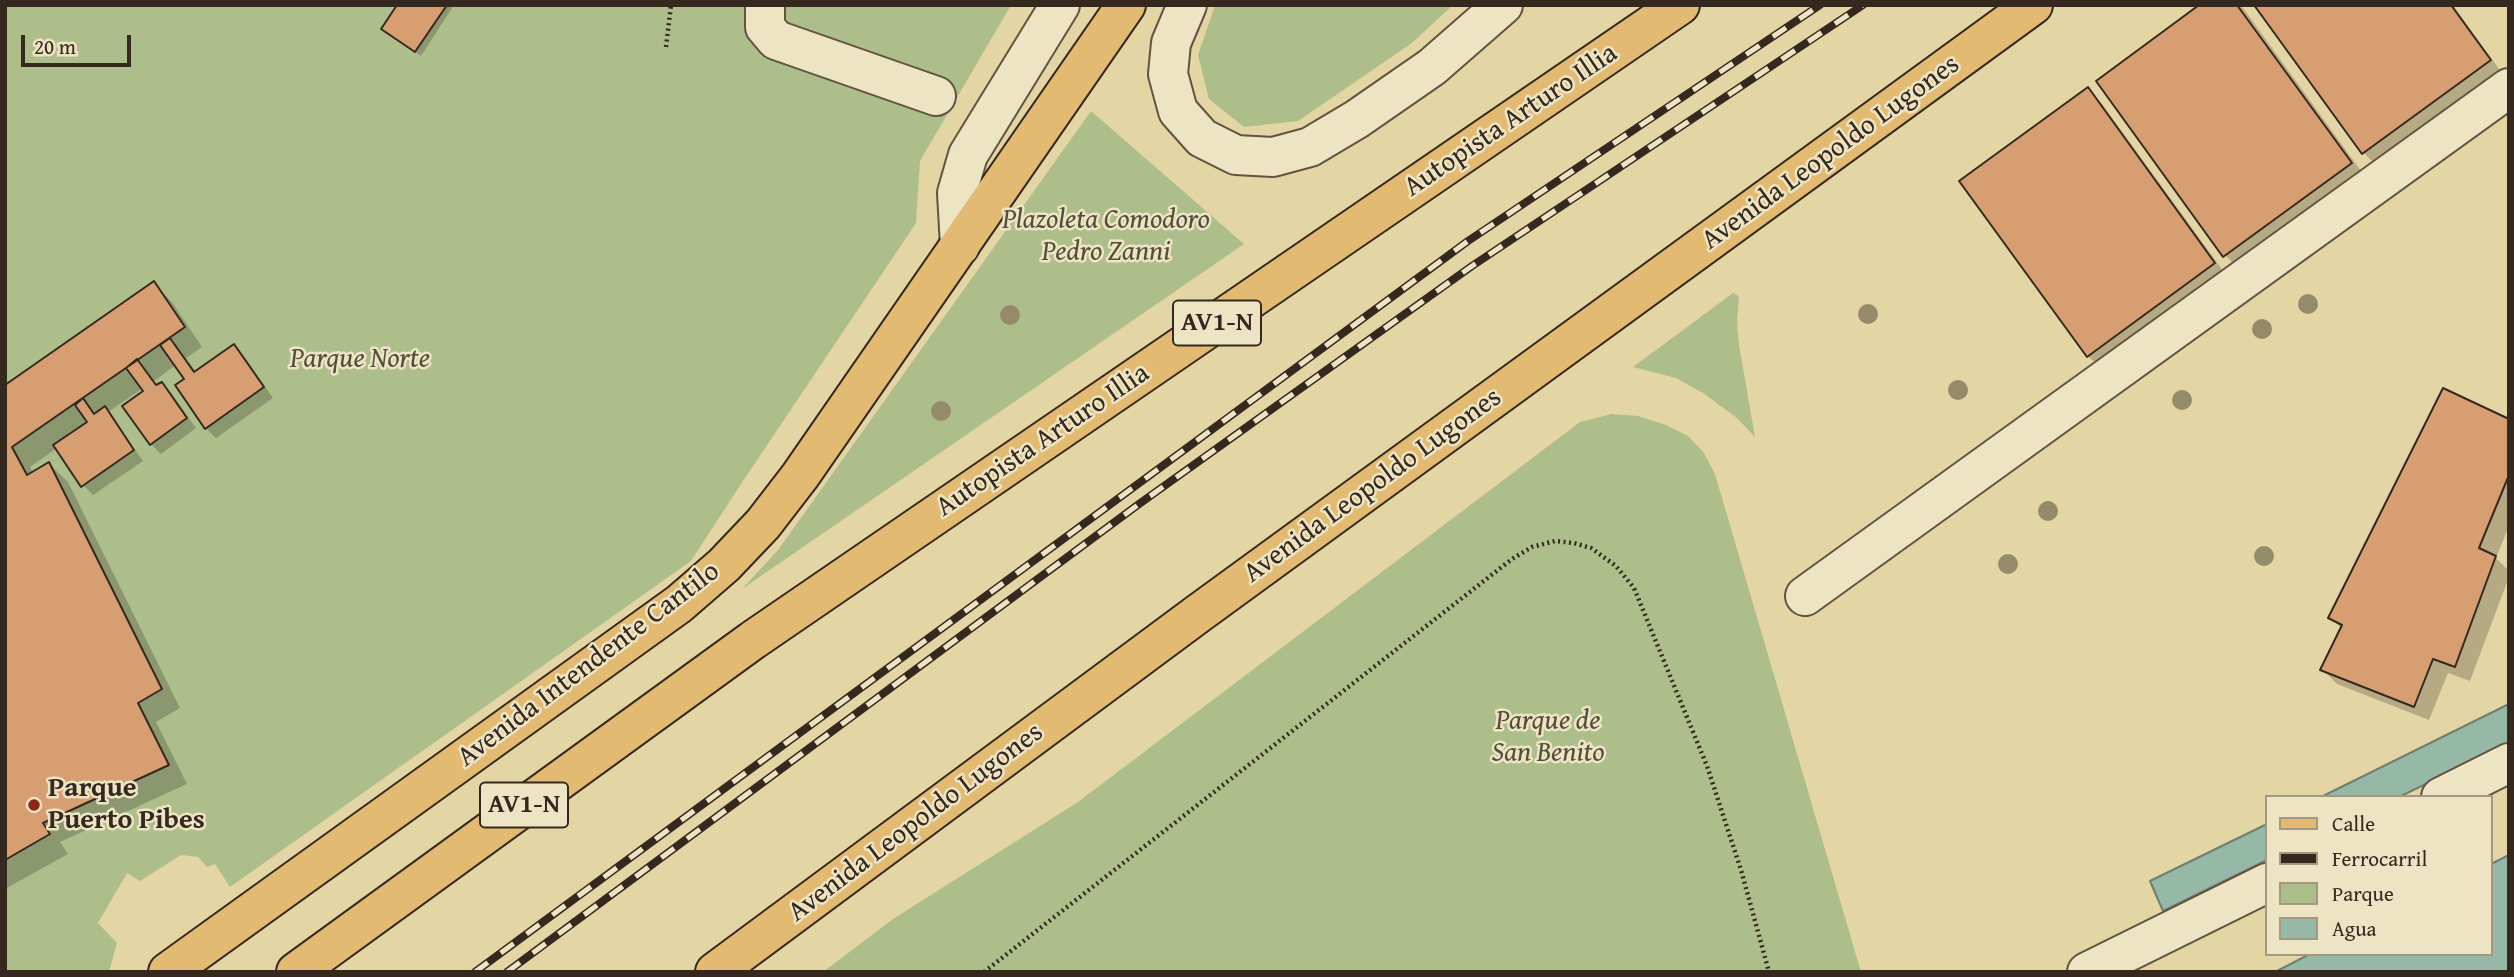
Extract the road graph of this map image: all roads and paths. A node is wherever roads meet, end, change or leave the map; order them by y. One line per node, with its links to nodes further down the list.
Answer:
1 (671, 5): 10 (path)
2 (765, 5): 13 (street)
3 (1060, 5): 14 (street)
4 (1066, 5): 11 (street)
5 (1126, 5): 11 (main road, Avenida Intendente Cantilo)
6 (1188, 5): 7 (street)
7 (1503, 5)
8 (1680, 5): 20 (main road, Autopista Arturo Illia / AV1-N)
9 (2033, 5): 21 (main road, Avenida Leopoldo Lugones)
10 (666, 47)
11 (1095, 50): 14 (main road, Avenida Intendente Cantilo)
12 (2509, 88): 15 (street)
13 (936, 96)
14 (960, 246): 19 (main road, Avenida Intendente Cantilo)
15 (1805, 596)
16 (2509, 763): 17 (street)
17 (2445, 795)
18 (2266, 883): 24 (street)
19 (168, 972)
20 (296, 972)
21 (715, 972)
22 (984, 972): 23 (path)
23 (1769, 972)
24 (2087, 972)

